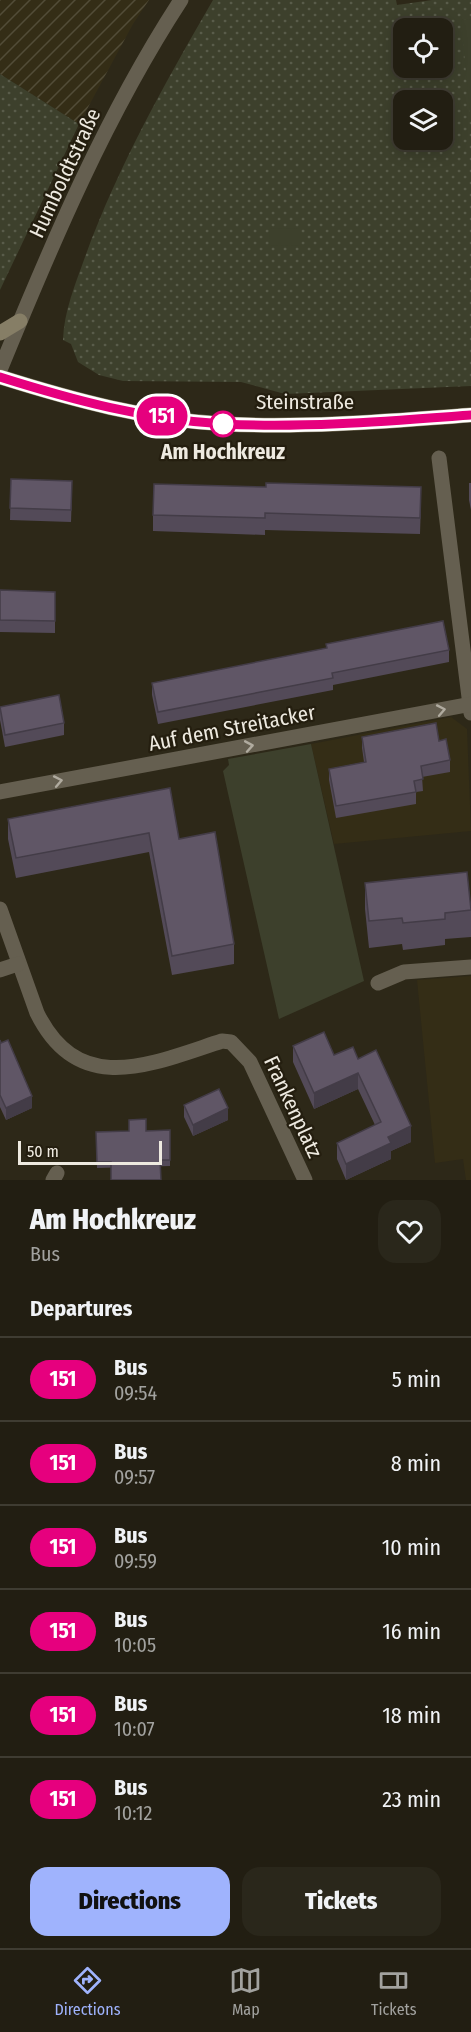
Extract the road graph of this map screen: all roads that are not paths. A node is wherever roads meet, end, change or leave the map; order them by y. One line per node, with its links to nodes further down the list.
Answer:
1 (181, 0): 2 (street, Humboldtstraße)
2 (20, 321): 3 (main road); 4 (street, Humboldtstraße)
3 (0, 333)
4 (0, 370)
5 (0, 377): 6 (main road, Steinstraße)
6 (471, 415)
7 (439, 458): 8 (street)
8 (471, 704): 9 (street); 10 (street, Auf dem Streitacker, one-way to 8)
9 (471, 712)
10 (0, 792)
11 (0, 909): 12 (street, Frankenplatz)
12 (18, 964): 14 (street); 16 (street, Frankenplatz)
13 (471, 967): 15 (street)
14 (0, 970)
15 (378, 983)
16 (305, 1180)

